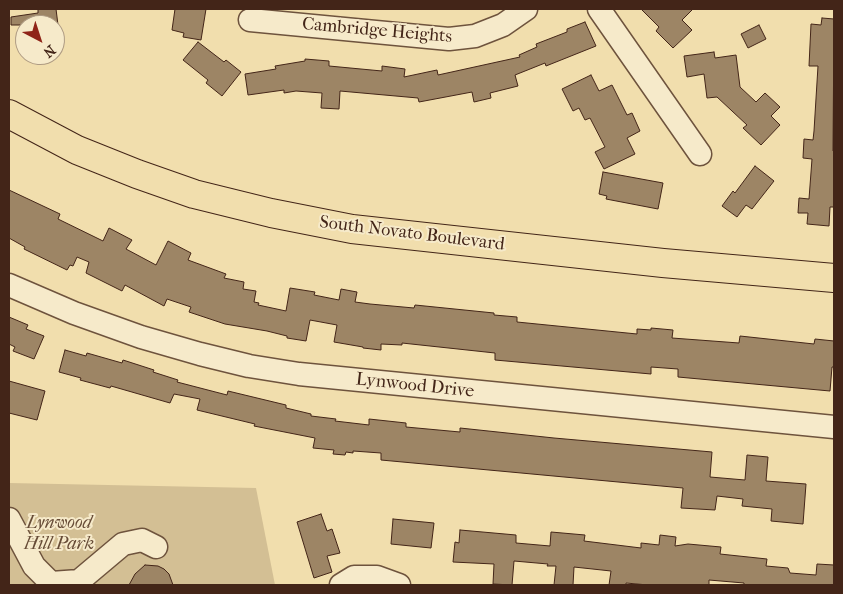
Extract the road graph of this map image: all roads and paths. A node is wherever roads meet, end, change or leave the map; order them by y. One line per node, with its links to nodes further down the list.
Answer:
1 (526, 9): 3 (street, Cambridge Heights)
2 (599, 9): 5 (street)
3 (250, 20)
4 (9, 114): 6 (main road, South Novato Boulevard)
5 (700, 154)
6 (834, 278)
7 (9, 285): 8 (street, Lynwood Drive)
8 (834, 427)
9 (9, 519): 10 (street)
10 (156, 548)
11 (342, 585): 12 (street)
12 (399, 585)

